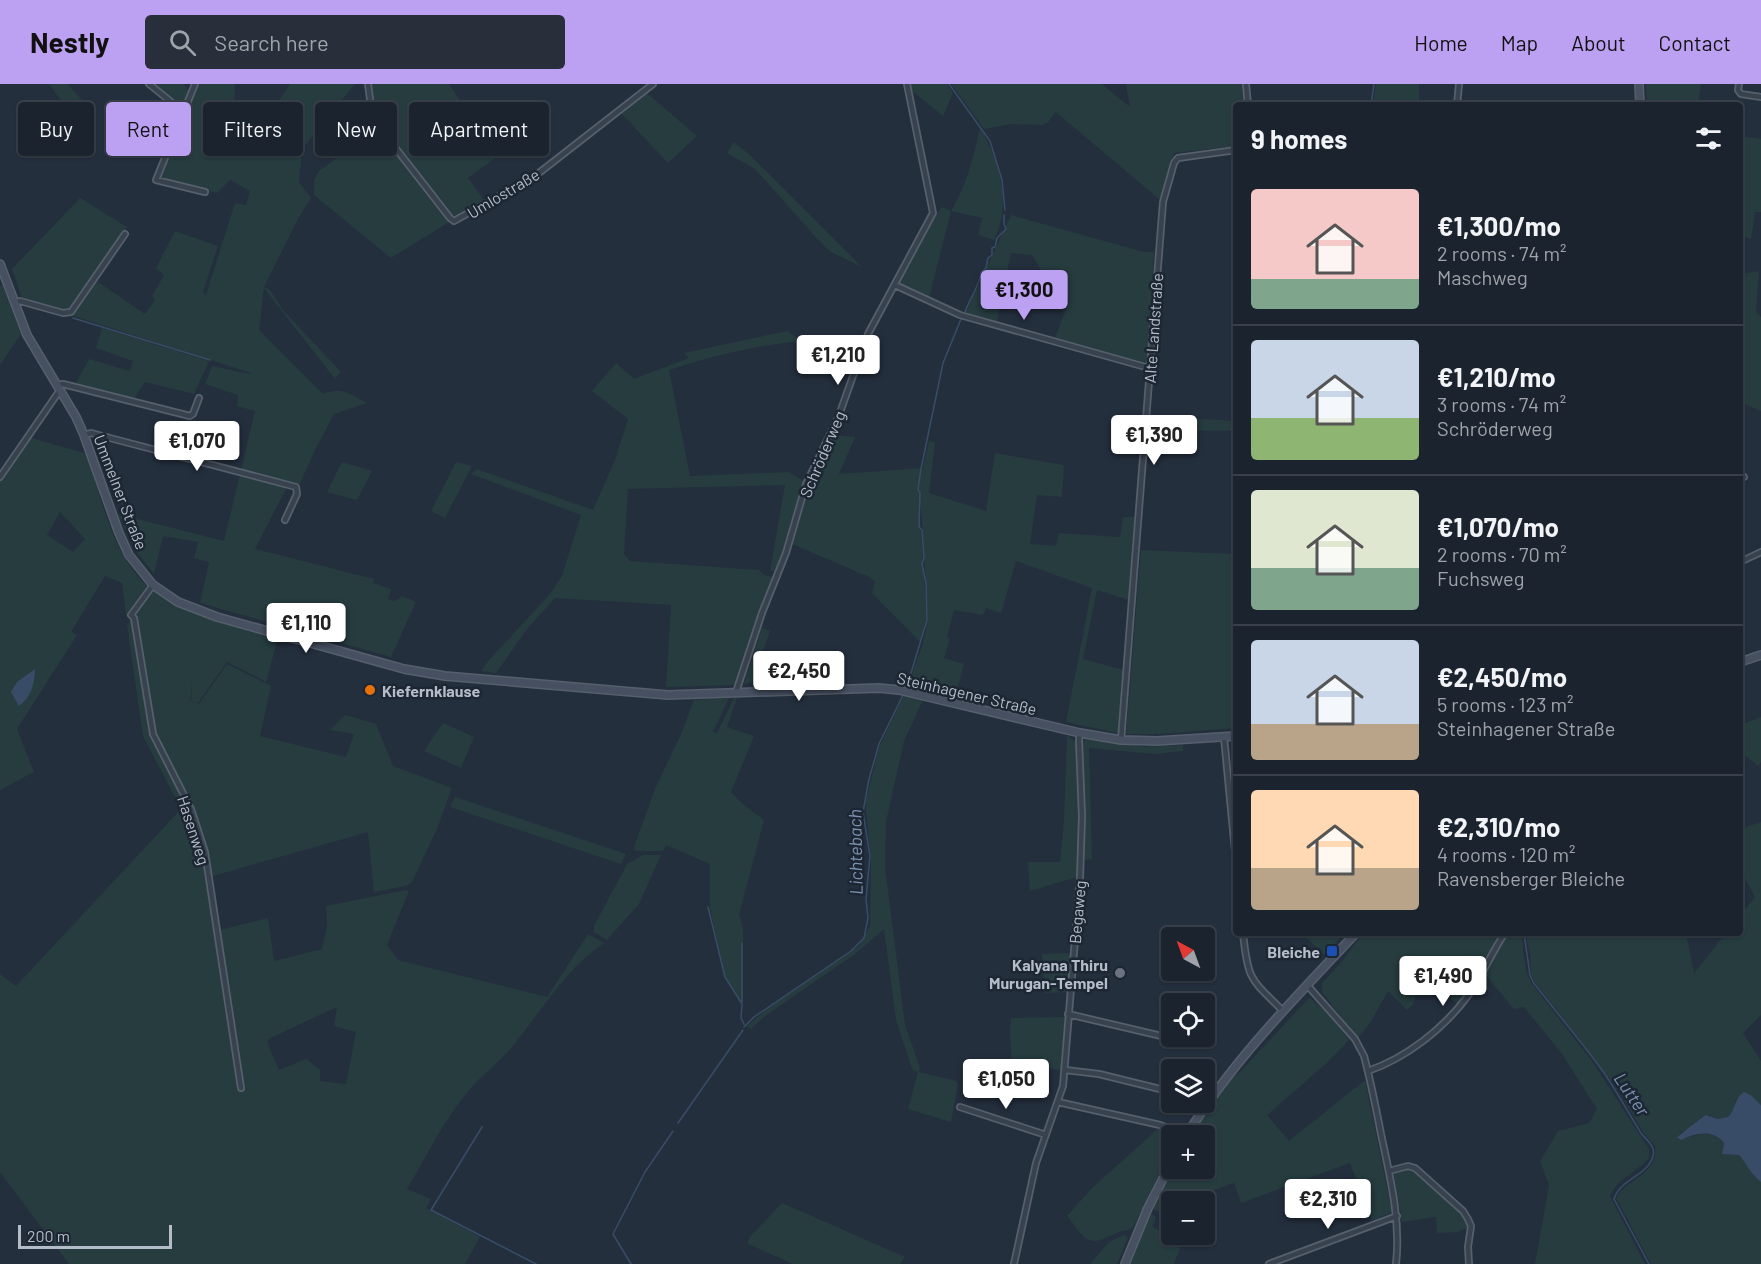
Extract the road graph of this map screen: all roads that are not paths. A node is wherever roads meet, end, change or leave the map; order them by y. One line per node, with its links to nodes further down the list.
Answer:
1 (149, 84): 11 (street)
2 (195, 84): 12 (street)
3 (368, 84): 4 (street, Umlostraße)
4 (653, 84)
5 (907, 84): 22 (street, Schröderweg)
6 (1246, 84): 13 (street)
7 (1459, 84): 14 (street)
8 (1639, 84): 15 (main road)
9 (1739, 84): 10 (street)
10 (1761, 97)
11 (171, 102)
12 (187, 102)
13 (1248, 102)
14 (1457, 102)
15 (1640, 102)
16 (1233, 150): 24 (street, Alte Landstraße)
17 (166, 156): 18 (street)
18 (205, 192)
19 (124, 234): 23 (street)
20 (0, 264): 21 (main road, Ummelner Straße)
21 (3, 280): 23 (main road, Ummelner Straße)
22 (895, 285): 24 (street); 36 (street, Schröderweg)
23 (14, 303): 25 (main road, Ummelner Straße)
24 (1149, 368): 40 (street, Alte Landstraße)
25 (58, 388): 26 (street); 27 (main road, Ummelner Straße); 28 (street)
26 (199, 398)
27 (84, 435): 29 (street); 32 (main road, Ummelner Straße)
28 (0, 477)
29 (285, 520)
30 (1761, 552): 31 (street)
31 (1743, 561)
32 (153, 585): 35 (main road, Ummelner Straße); 51 (street, Hasenweg)
33 (1761, 655): 34 (main road)
34 (1743, 661)
35 (475, 678): 36 (main road, Steinhagener Straße)
36 (736, 692): 37 (main road, Steinhagener Straße)
37 (1080, 732): 40 (main road, Steinhagener Straße); 47 (street, Begaweg)
38 (1233, 736): 39 (main road, Steinhagener Straße)
39 (1224, 737): 40 (main road, Steinhagener Straße); 41 (street)
40 (1121, 740)
41 (1233, 830)
42 (1244, 936): 46 (street)
43 (1353, 936): 45 (main road)
44 (1503, 936): 50 (street)
45 (1307, 985): 46 (main road); 50 (street)
46 (1284, 1011): 53 (main road)
47 (1068, 1014): 48 (street); 49 (street, Begaweg)
48 (1161, 1036)
49 (1065, 1070): 52 (street); 54 (street, Begaweg)
50 (1368, 1071): 58 (street)
51 (241, 1088)
52 (1161, 1089)
53 (1215, 1091)
54 (1058, 1102): 56 (street); 57 (street, Begaweg)
55 (960, 1107): 57 (street)
56 (1161, 1125)
57 (1046, 1135): 61 (street, Begaweg)
58 (1389, 1171): 60 (street); 65 (street)
59 (1163, 1179): 62 (main road)
60 (1397, 1216): 63 (street); 64 (street)
61 (1014, 1264)
62 (1125, 1264)
63 (1269, 1264)
64 (1396, 1264)
65 (1469, 1264)

